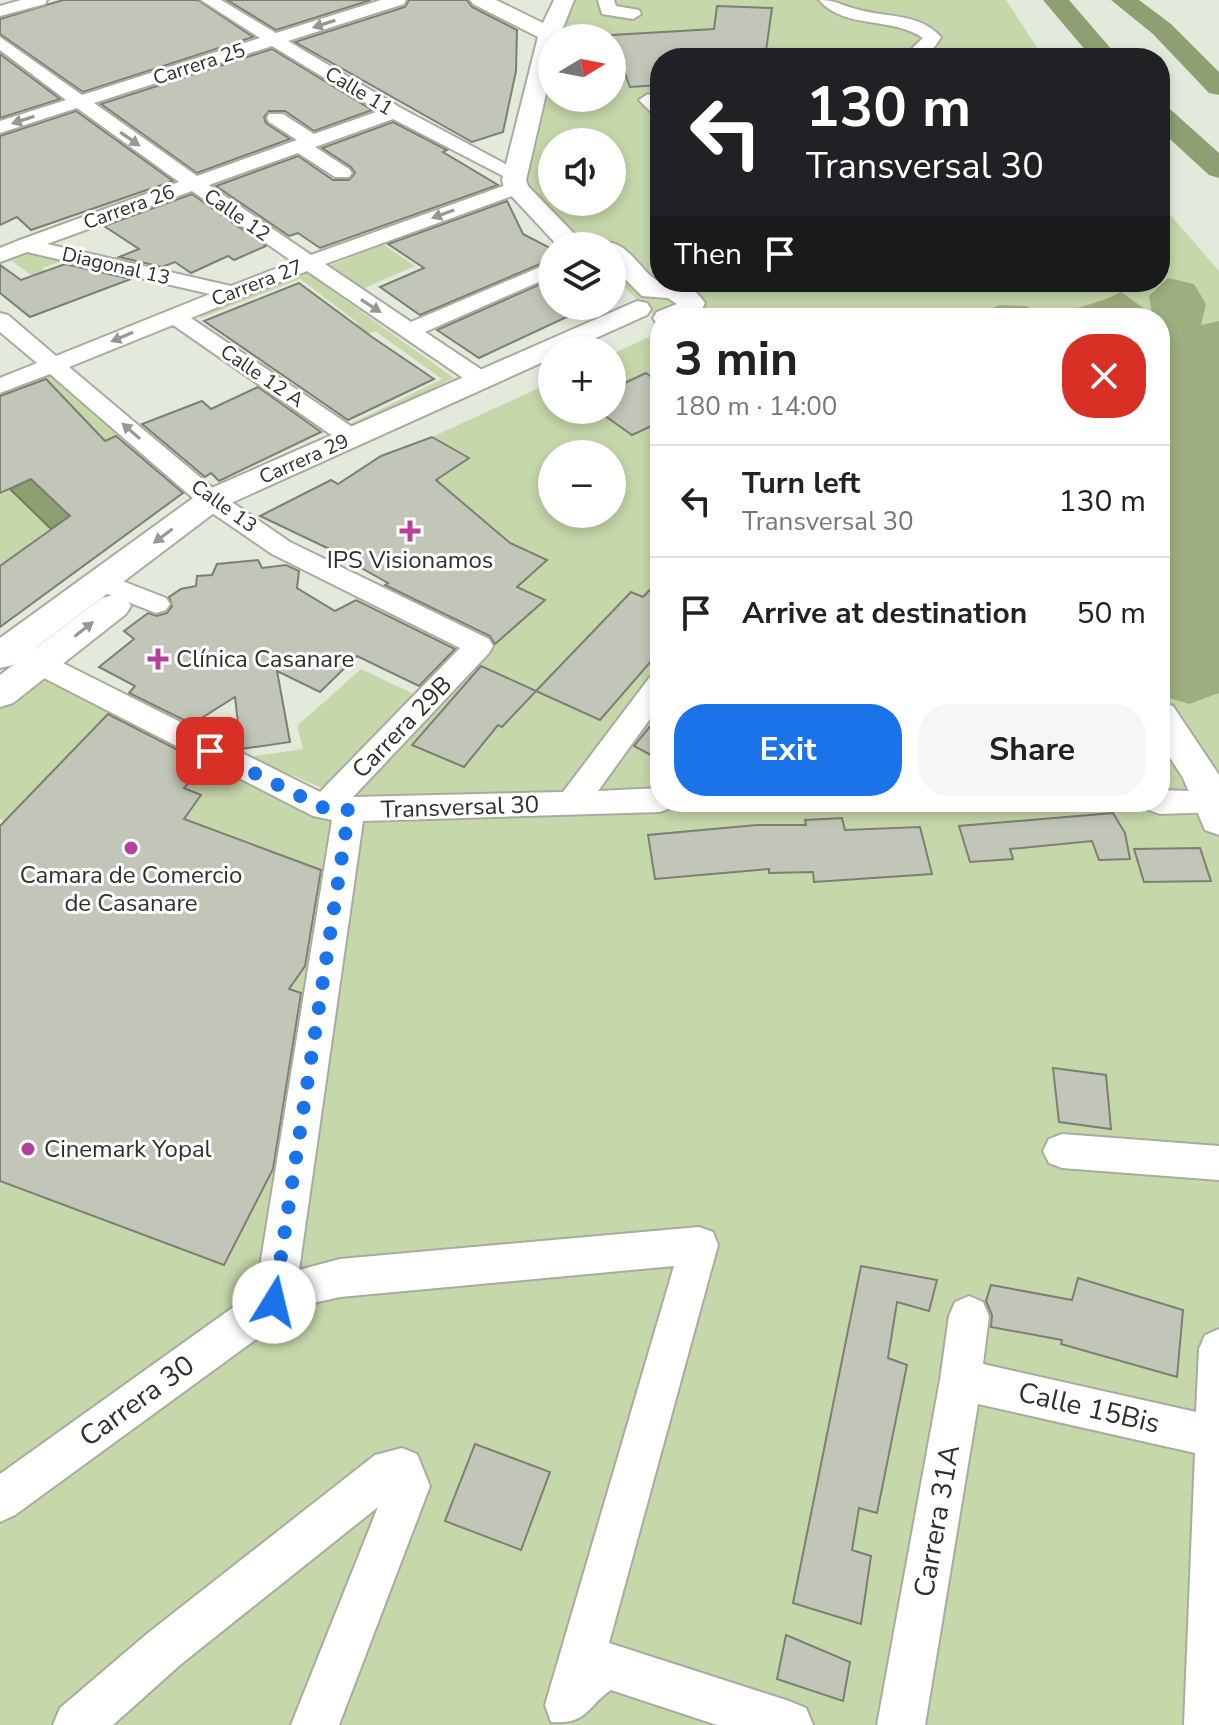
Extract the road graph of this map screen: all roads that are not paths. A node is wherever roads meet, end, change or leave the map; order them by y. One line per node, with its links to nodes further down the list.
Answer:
1 (39, 0): 9 (street)
2 (209, 0): 14 (street, Calle 11)
3 (398, 0): 14 (street, Carrera 25, one-way to 14)
4 (480, 0): 13 (main road)
5 (503, 0): 11 (main road)
6 (564, 0): 12 (main road)
7 (606, 0): 10 (street)
8 (827, 0): 16 (street)
9 (0, 11)
10 (633, 14)
11 (541, 24)
12 (554, 24)
13 (538, 25)
14 (275, 40): 17 (street, Carrera 25); 18 (street, Calle 11)
15 (0, 42): 17 (street, Calle 12)
16 (926, 48)
17 (78, 102): 21 (street, Carrera 25, one-way to 21); 25 (street, Calle 12, one-way to 25)
18 (394, 112): 22 (street, Carrera 26); 24 (street, Calle 11)
19 (540, 112): 24 (main road)
20 (276, 118): 22 (street)
21 (0, 127)
22 (306, 143): 23 (street); 25 (street, Carrera 26)
23 (342, 173)
24 (532, 178): 27 (main road, Calle 11); 32 (street, Carrera 27, one-way to 32)
25 (194, 184): 30 (street, Carrera 26); 32 (street, Calle 12)
26 (576, 216): 28 (main road)
27 (565, 232)
28 (593, 232)
29 (0, 239): 30 (street, Diagonal 13)
30 (24, 245): 31 (street, Carrera 26); 35 (street, Diagonal 13)
31 (0, 256)
32 (306, 264): 35 (street, Carrera 27); 43 (street, Calle 12, one-way to 43)
33 (626, 268): 38 (main road)
34 (538, 274): 43 (street)
35 (232, 293): 39 (street, Carrera 27)
36 (626, 293): 37 (main road)
37 (655, 308)
38 (660, 308)
39 (173, 315): 45 (street, Carrera 27, one-way to 45); 49 (street, Calle 12 A)
40 (650, 318): 47 (main road, Carrera 29)
41 (0, 320): 45 (street, Calle 13)
42 (650, 320): 44 (main road)
43 (409, 331): 47 (street, Calle 12)
44 (616, 336)
45 (54, 365): 48 (street, Carrera 27); 50 (street, Calle 13, one-way to 45)
46 (538, 373): 50 (main road, Carrera 29)
47 (480, 379): 49 (main road, Carrera 29)
48 (0, 386)
49 (352, 438): 50 (main road, Carrera 29)
50 (222, 508): 51 (street, Calle 13); 52 (main road, Carrera 29)
51 (479, 646): 59 (street, Carrera 29B)
52 (16, 657): 53 (main road, Carrera 29); 59 (street, Transversal 30)
53 (0, 694)
54 (648, 722): 57 (street)
55 (1170, 728): 60 (main road)
56 (650, 800): 57 (street, Transversal 30)
57 (572, 803): 59 (street, Transversal 30)
58 (1170, 804): 60 (street)
59 (337, 809): 63 (street)
60 (1216, 811)
61 (1062, 1151): 62 (street)
62 (1219, 1163)
63 (274, 1302): 68 (street, Carrera 30); 69 (street, Carrera 30)
64 (969, 1316): 66 (street, Carrera 31A)
65 (1219, 1349): 67 (street)
66 (961, 1380): 67 (street, Calle 15Bis); 73 (street, Carrera 31A)
67 (1216, 1437): 74 (street)
68 (0, 1500)
69 (565, 1715): 72 (street)
70 (77, 1725): 71 (street)
71 (315, 1725)
72 (789, 1725)
73 (901, 1725)
74 (1208, 1725)

